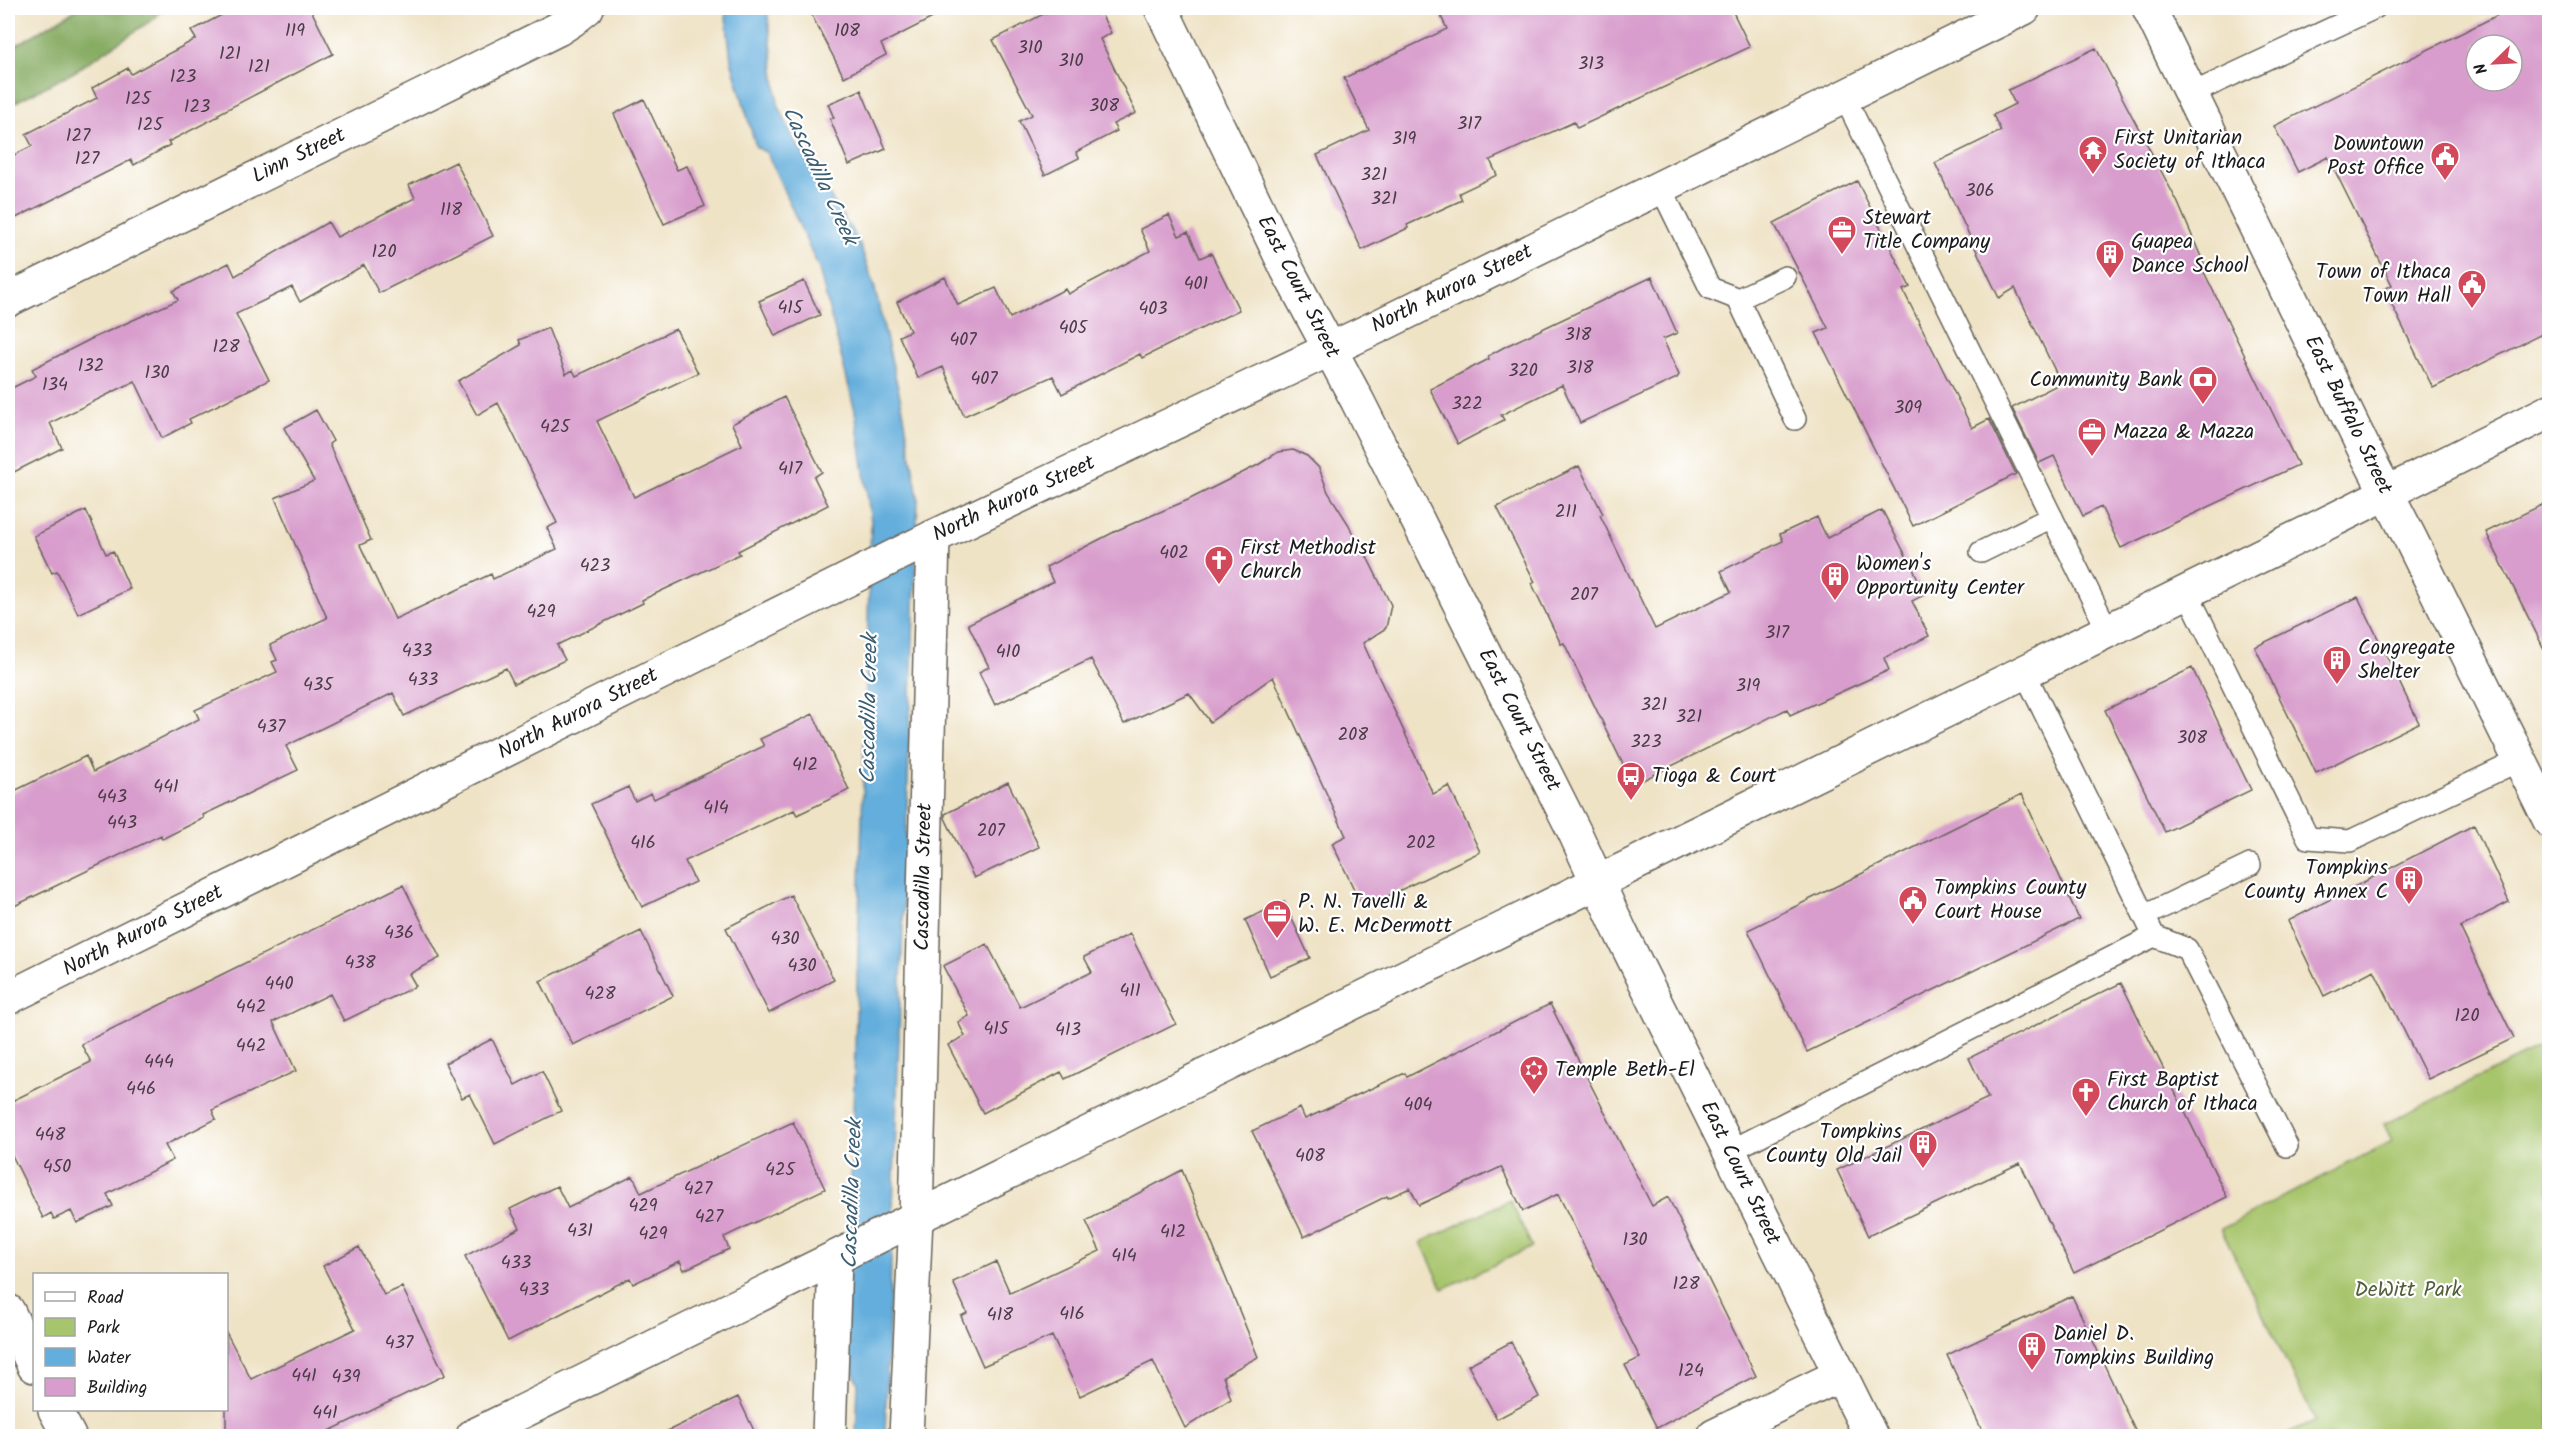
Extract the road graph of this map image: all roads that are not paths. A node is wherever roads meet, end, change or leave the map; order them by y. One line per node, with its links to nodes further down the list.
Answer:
1 (587, 8): 11 (street, Linn Street)
2 (1161, 8): 12 (street, East Court Street)
3 (2024, 8): 7 (street, North Aurora Street)
4 (2149, 8): 6 (street, East Buffalo Street)
5 (2375, 8): 6 (lane)
6 (2191, 94): 15 (street, East Buffalo Street)
7 (1844, 96): 8 (street, North Aurora Street); 16 (lane)
8 (1660, 186): 10 (lane); 12 (street, North Aurora Street)
9 (1785, 277): 10 (lane)
10 (1738, 299): 14 (lane)
11 (8, 300)
12 (1330, 349): 17 (street, North Aurora Street); 25 (street, East Court Street)
13 (2550, 411): 15 (street)
14 (1795, 419)
15 (2386, 493): 19 (street); 22 (street, East Buffalo Street)
16 (2052, 517): 18 (lane); 20 (lane)
17 (933, 537): 28 (street, North Aurora Street); 31 (street, Cascadilla Street)
18 (1981, 552)
19 (2187, 592): 20 (street); 22 (lane)
20 (2108, 631): 21 (street)
21 (2024, 671): 25 (street); 26 (lane)
22 (2520, 760): 23 (street, East Buffalo Street)
23 (2550, 821)
24 (2250, 865): 26 (lane)
25 (1597, 882): 30 (street, East Court Street); 31 (street)
26 (2144, 916): 27 (lane)
27 (2154, 936): 29 (lane); 30 (lane)
28 (8, 998)
29 (2287, 1146)
30 (1730, 1151): 35 (street, East Court Street)
31 (916, 1218): 32 (street); 40 (street, Cascadilla Street)
32 (835, 1258): 38 (street); 39 (street)
33 (8, 1311): 34 (street)
34 (33, 1364)
35 (1840, 1375): 41 (street); 42 (street, East Court Street)
36 (56, 1411): 37 (street)
37 (69, 1437)
38 (473, 1437)
39 (828, 1437)
40 (906, 1437)
41 (1714, 1437)
42 (1871, 1437)

